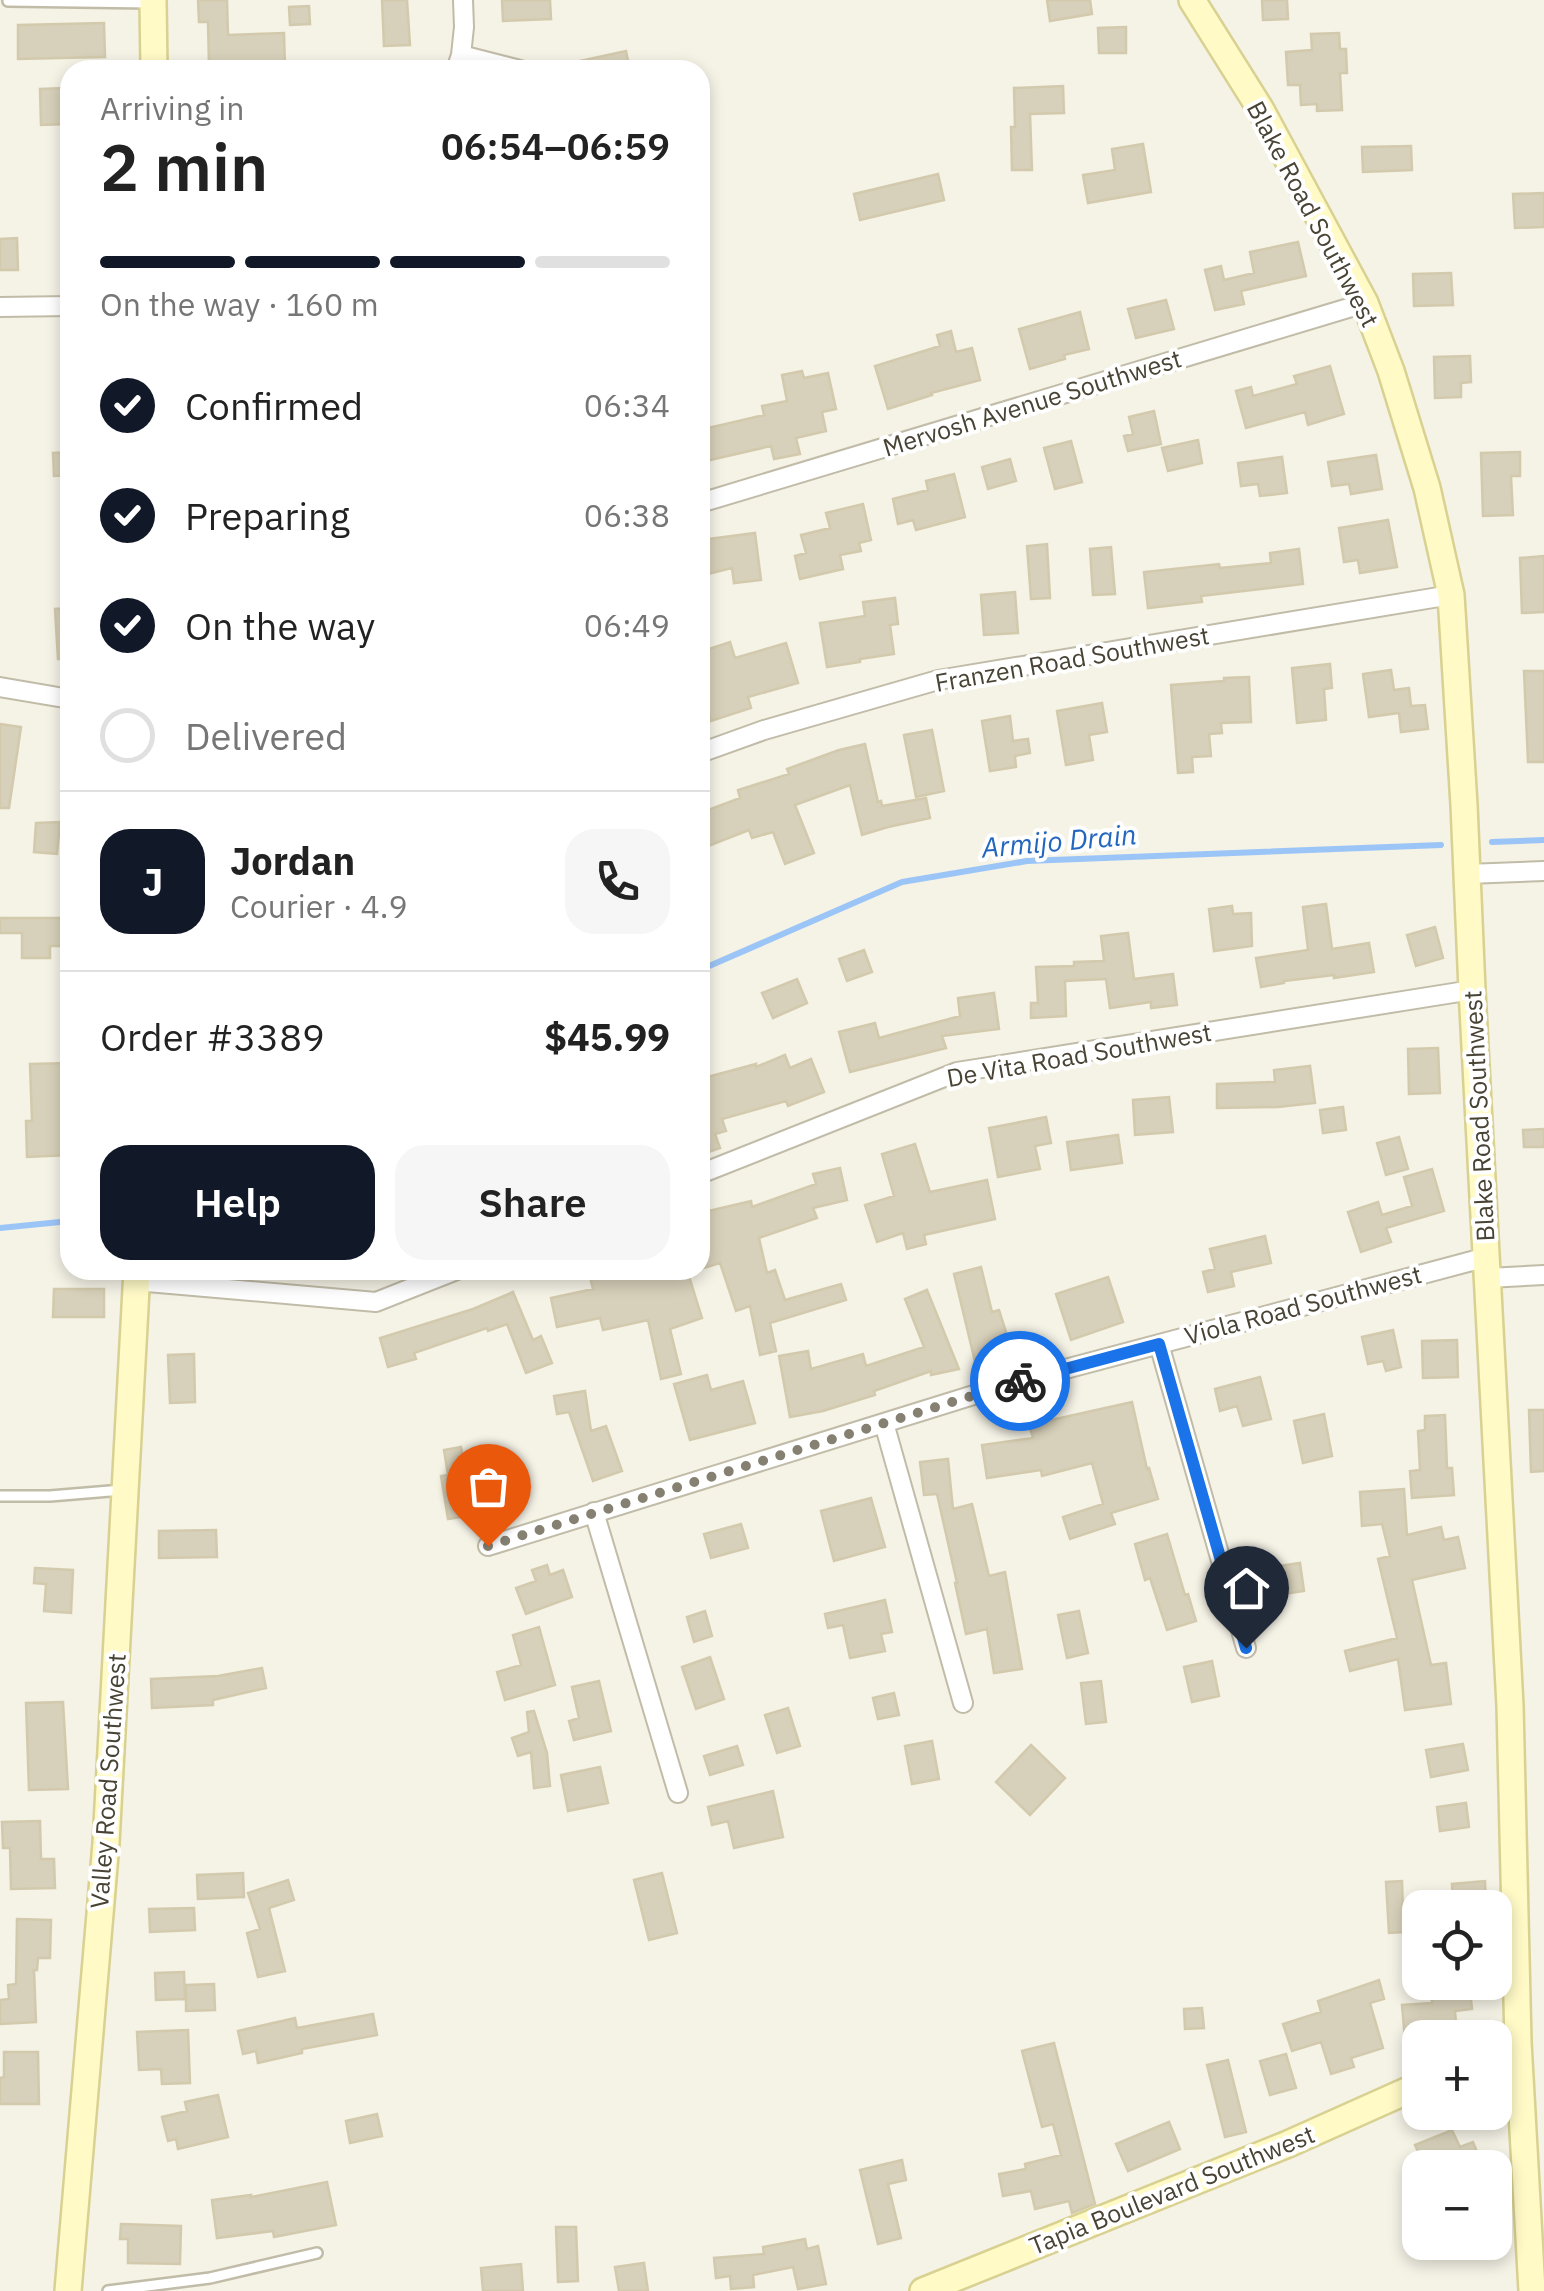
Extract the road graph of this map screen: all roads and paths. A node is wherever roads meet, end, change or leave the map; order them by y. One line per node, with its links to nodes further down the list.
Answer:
1 (463, 0): 6 (street)
2 (1192, 0): 7 (street, Blake Road Southwest)
3 (8, 1): 4 (lane)
4 (153, 1): 5 (street)
5 (154, 60)
6 (458, 60)
7 (1364, 302): 10 (street, Mervosh Avenue Southwest); 11 (street, Blake Road Southwest)
8 (60, 306): 9 (street)
9 (0, 308)
10 (710, 500)
11 (1452, 595): 14 (street, Franzen Road Southwest); 16 (street, Blake Road Southwest)
12 (0, 686): 13 (street)
13 (60, 697)
14 (710, 749)
15 (1544, 871): 16 (street)
16 (1467, 874): 17 (street, Blake Road Southwest)
17 (1472, 990): 18 (street, De Vita Road Southwest); 19 (street, Blake Road Southwest)
18 (710, 1170)
19 (1488, 1268): 20 (street, Viola Road Southwest); 24 (street, Viola Road Southwest); 33 (street, Blake Road Southwest)
20 (1544, 1275)
21 (136, 1280): 26 (street, Valley Road Southwest)
22 (173, 1280): 23 (street)
23 (432, 1280)
24 (1159, 1344): 25 (street, Viola Road Southwest); 30 (street)
25 (884, 1423): 28 (street, Viola Road Southwest); 31 (street)
26 (125, 1490): 27 (lane); 37 (street, Valley Road Southwest)
27 (0, 1496)
28 (594, 1512): 29 (street, Viola Road Southwest); 32 (street)
29 (488, 1546)
30 (1246, 1648)
31 (963, 1703)
32 (678, 1794)
33 (1506, 2020)
34 (1402, 2093): 39 (street, Tapia Boulevard Southwest)
35 (1512, 2103): 40 (street, Blake Road Southwest)
36 (317, 2252): 38 (lane)
37 (68, 2291)
38 (108, 2291)
39 (923, 2291)
40 (1532, 2291)

